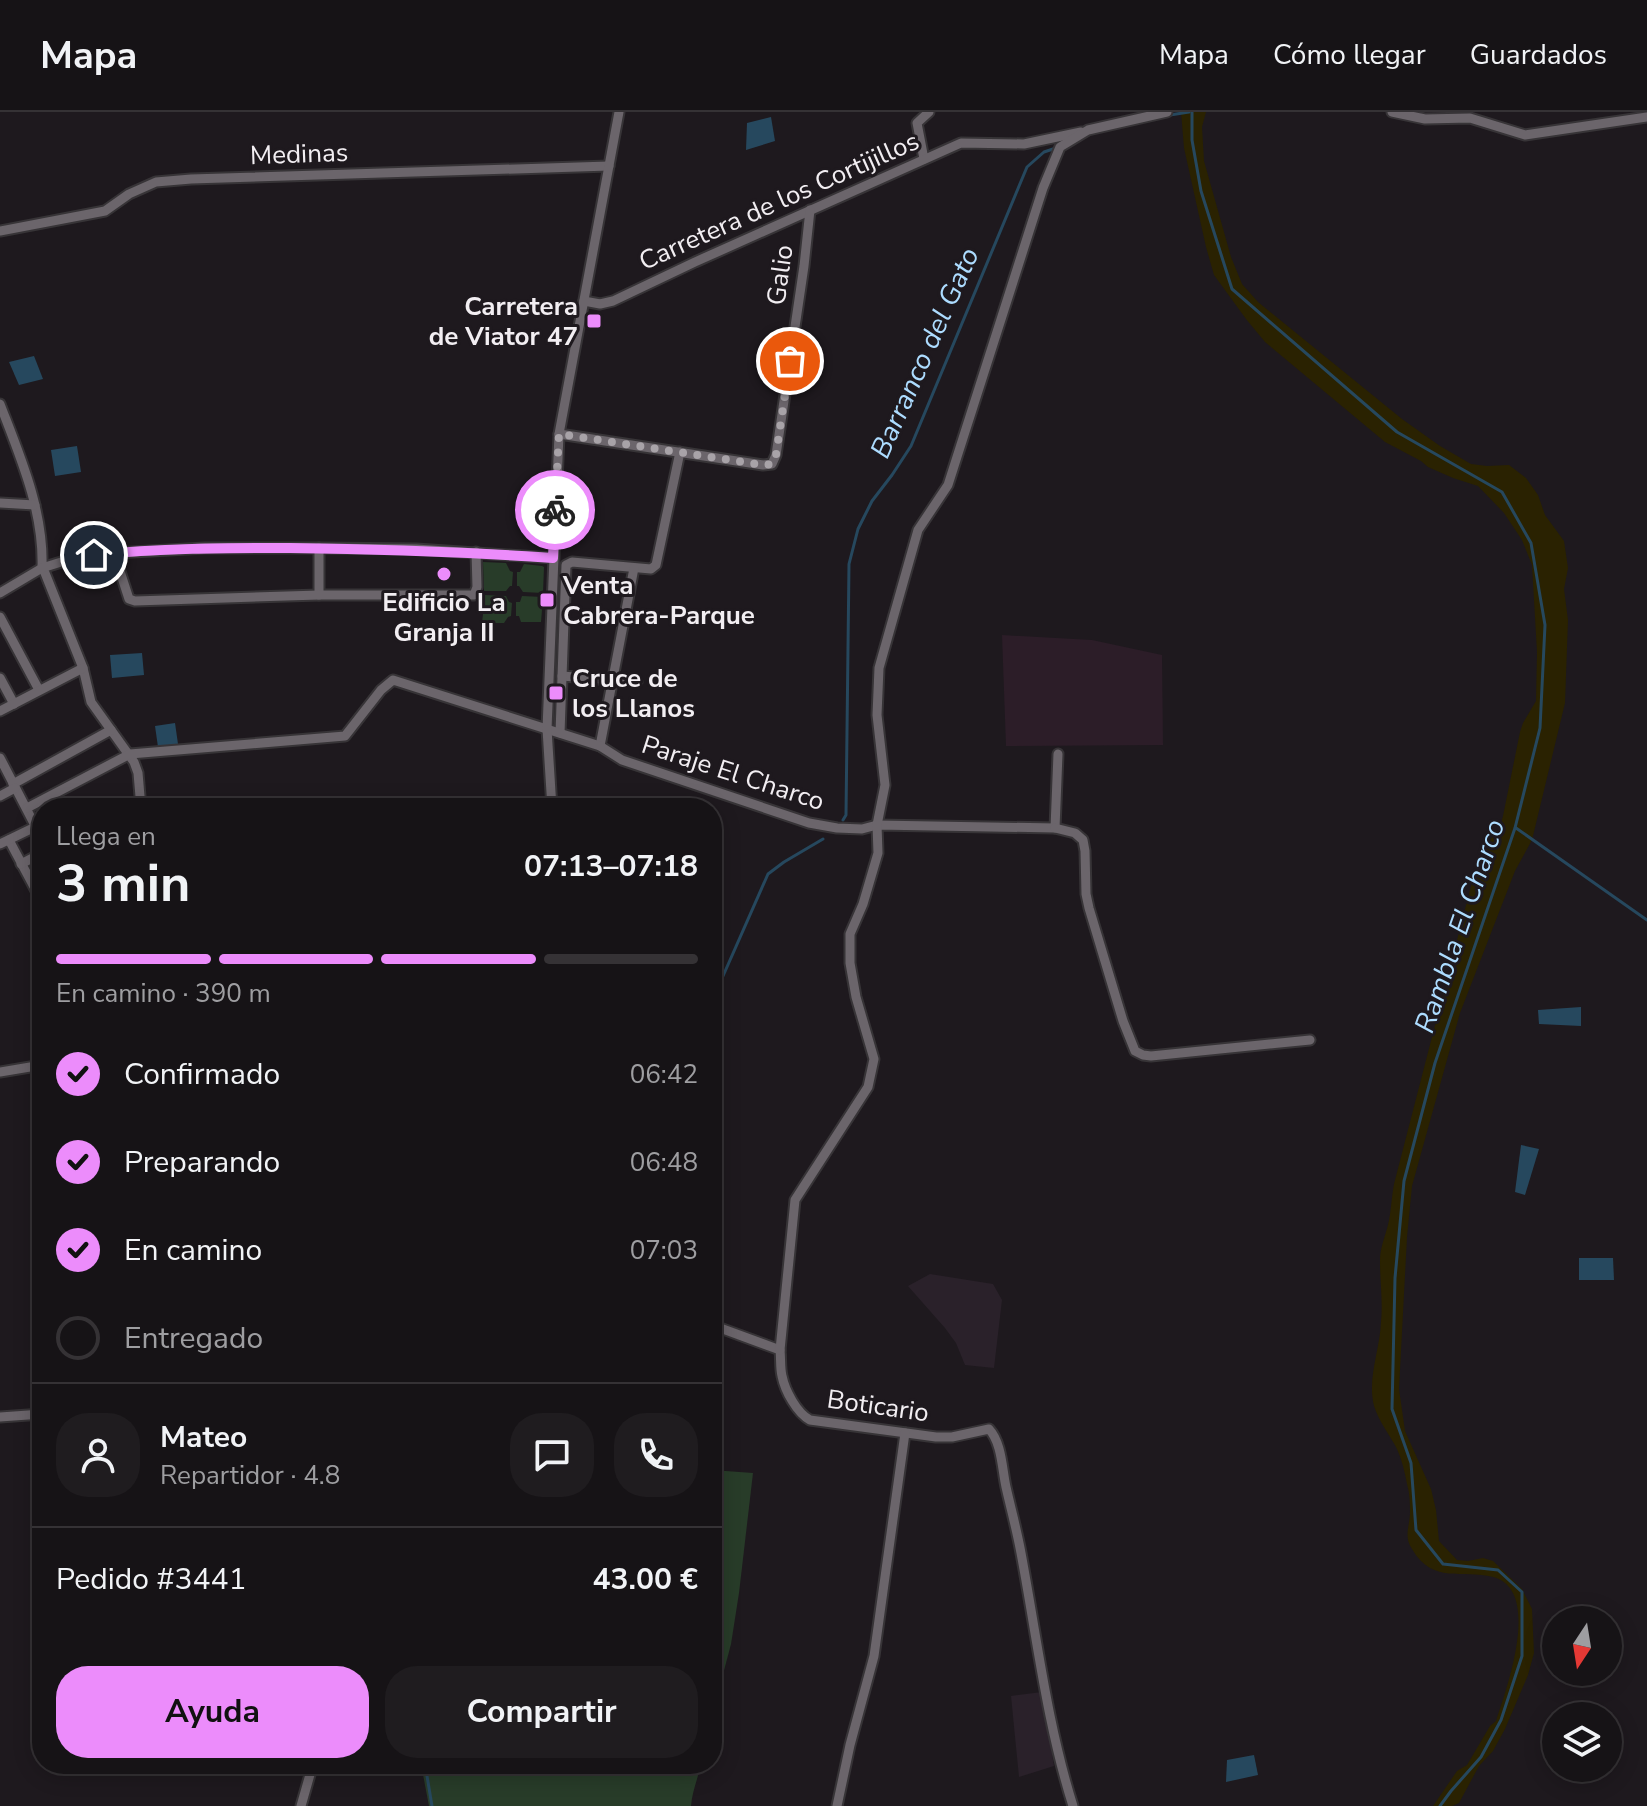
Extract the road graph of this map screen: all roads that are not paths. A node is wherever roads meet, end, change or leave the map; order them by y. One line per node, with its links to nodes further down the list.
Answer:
1 (619, 112): 9 (street)
2 (929, 112): 8 (street)
3 (1167, 112): 7 (street, Carretera de los Cortijillos)
4 (1392, 112): 5 (street)
5 (1471, 115): 6 (street)
6 (1647, 117)
7 (1088, 130): 8 (street, Carretera de los Cortijillos); 50 (street)
8 (924, 159): 10 (street, Carretera de los Cortijillos)
9 (609, 166): 11 (street, Medinas); 12 (street)
10 (810, 210): 12 (street, Carretera de los Cortijillos); 15 (street, Galio)
11 (0, 231)
12 (584, 301): 14 (street)
13 (0, 404): 17 (street)
14 (559, 434): 15 (street, Galio); 21 (street)
15 (680, 452): 23 (street)
16 (0, 503): 17 (street)
17 (35, 505): 22 (street)
18 (319, 548): 19 (street); 20 (street); 25 (street)
19 (476, 552): 21 (street); 25 (street)
20 (114, 553): 22 (street); 25 (street)
21 (553, 558): 35 (street)
22 (42, 568): 24 (street); 27 (street)
23 (634, 568): 28 (street); 30 (street)
24 (0, 593)
25 (319, 595)
26 (0, 617): 32 (street)
27 (83, 668): 32 (street); 36 (street)
28 (562, 676): 30 (street); 37 (street)
29 (0, 678): 33 (street)
30 (614, 680): 31 (street); 38 (street)
31 (637, 682)
32 (39, 690): 33 (street)
33 (14, 704): 34 (street)
34 (0, 711)
35 (547, 729): 37 (street, Paraje El Charco); 39 (street, Paraje El Charco); 46 (street)
36 (111, 730): 39 (street); 42 (street)
37 (560, 733): 38 (street, Paraje El Charco)
38 (600, 746): 50 (street, Paraje El Charco)
39 (130, 754): 44 (street); 45 (street)
40 (1058, 754): 52 (street)
41 (0, 758): 42 (street)
42 (14, 786): 43 (street); 48 (street)
43 (0, 796)
44 (46, 798)
45 (140, 798)
46 (551, 798)
47 (32, 805): 48 (street)
48 (27, 808): 49 (street)
49 (32, 820)
50 (877, 825): 52 (street, Paraje El Charco); 61 (street)
51 (32, 828): 53 (street)
52 (1055, 828): 57 (street)
53 (4, 842): 55 (street)
54 (32, 858): 55 (street)
55 (21, 864): 56 (street)
56 (32, 884)
57 (1310, 1040)
58 (32, 1067): 59 (street)
59 (0, 1072)
60 (722, 1329): 61 (street)
61 (780, 1350): 64 (street, Boticario)
62 (32, 1415): 63 (street)
63 (0, 1417)
64 (905, 1433): 67 (street); 68 (street, Boticario)
65 (310, 1774): 66 (street)
66 (301, 1806)
67 (837, 1806)
68 (1073, 1806)

